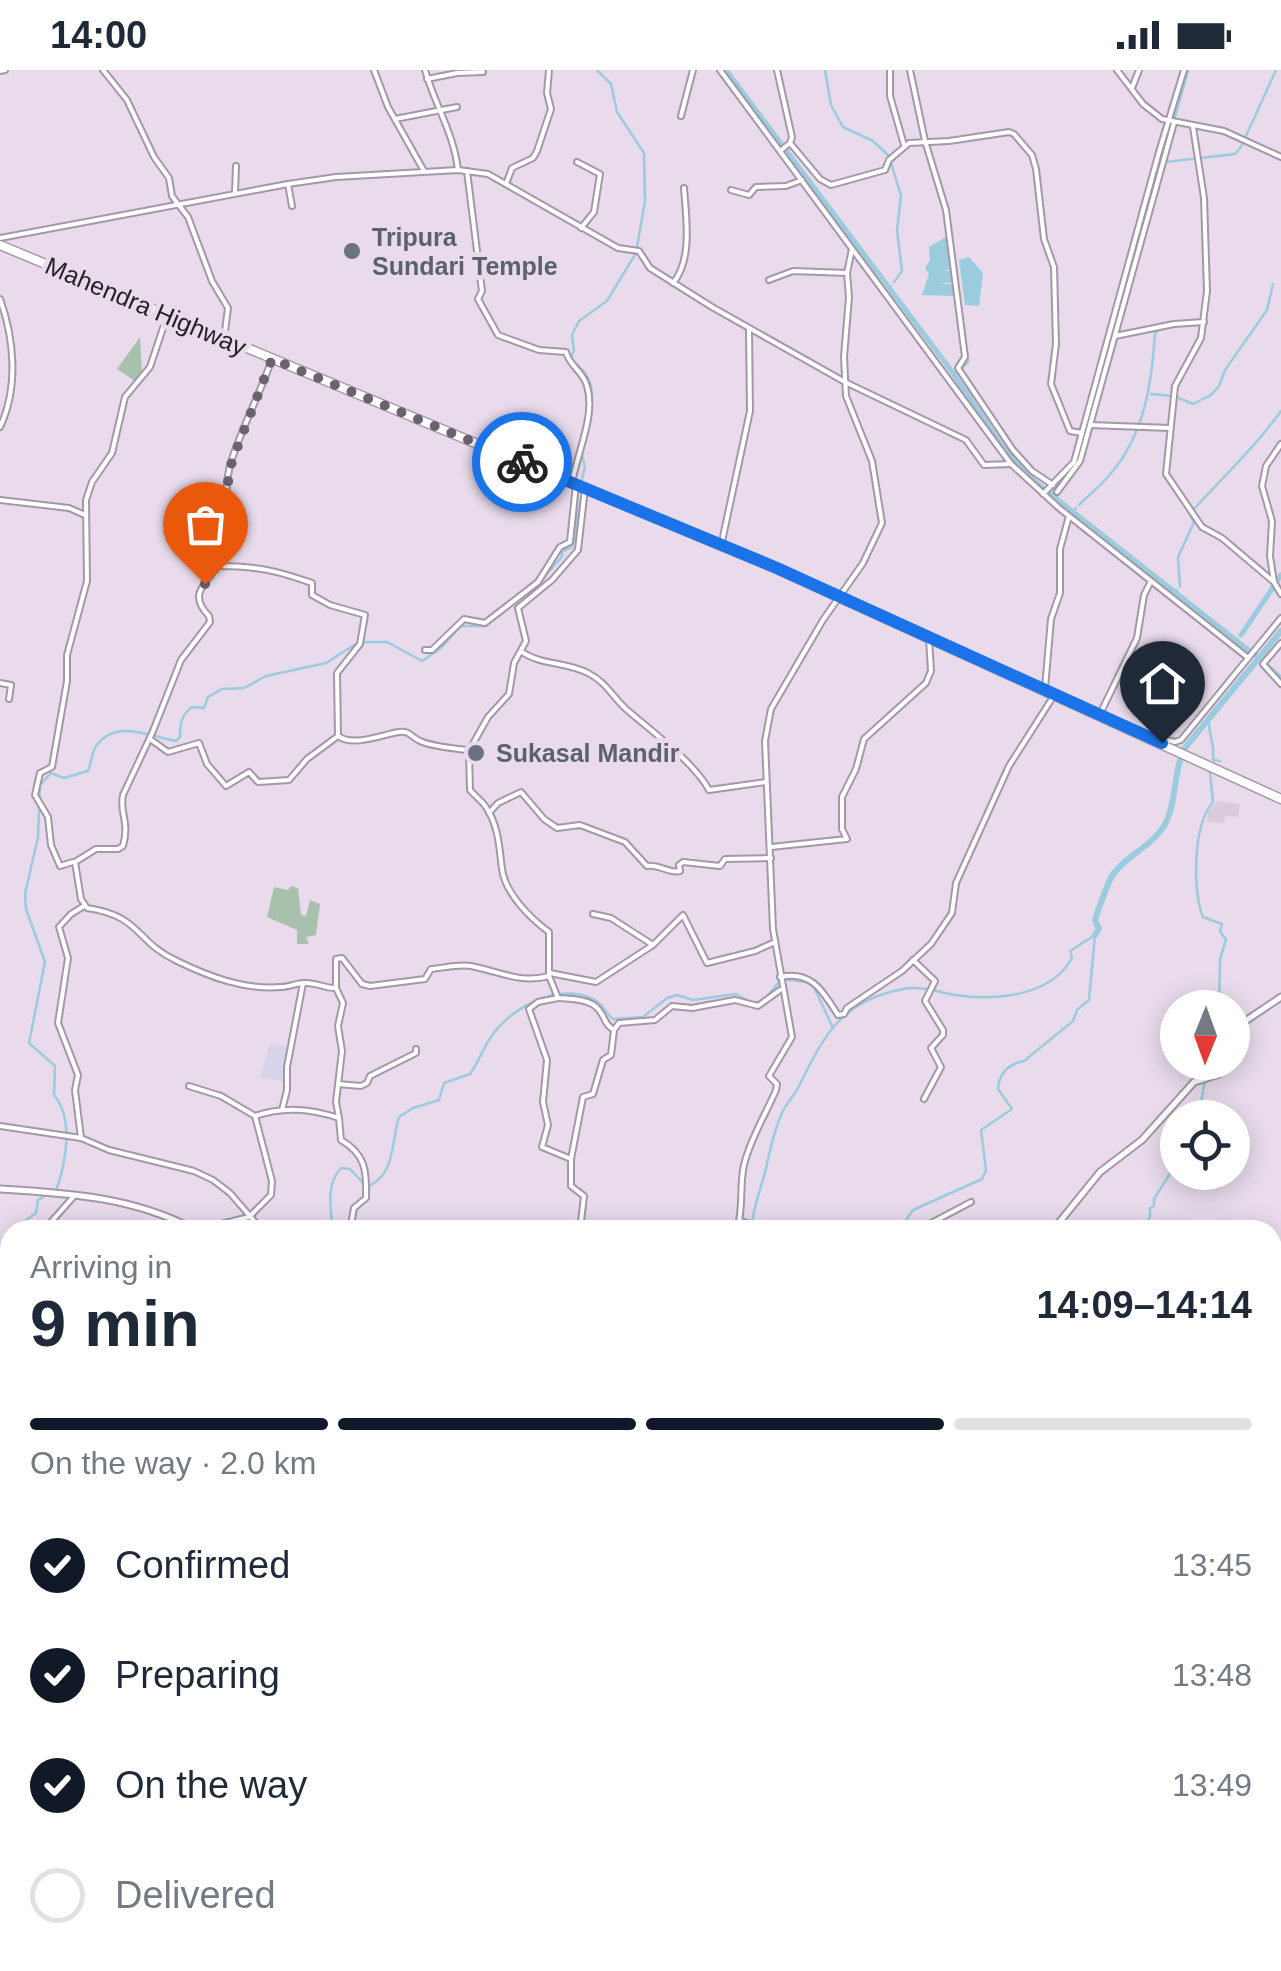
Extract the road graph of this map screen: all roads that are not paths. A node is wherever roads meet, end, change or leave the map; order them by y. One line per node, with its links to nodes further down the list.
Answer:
1 (104, 70): 37 (street)
2 (374, 70): 19 (street)
3 (425, 70): 14 (street)
4 (549, 70): 33 (street)
5 (693, 70): 18 (street)
6 (720, 70): 24 (street)
7 (777, 70): 24 (street)
8 (890, 70): 23 (street)
9 (910, 70): 22 (street)
10 (1117, 70): 15 (street)
11 (1138, 70): 15 (street)
12 (1184, 70): 20 (street)
13 (484, 72): 14 (street)
14 (428, 79): 17 (street)
15 (1132, 88): 20 (street)
16 (457, 107): 17 (street)
17 (438, 110): 19 (street); 28 (street)
18 (681, 116)
19 (395, 119): 30 (street)
20 (1170, 122): 21 (street); 50 (street); 57 (street)
21 (1192, 127): 25 (street); 47 (street)
22 (926, 141): 23 (street); 57 (street); 61 (street)
23 (904, 144): 24 (street)
24 (785, 147): 31 (street)
25 (1281, 157)
26 (576, 162): 39 (street)
27 (236, 166): 36 (street)
28 (458, 170): 29 (street); 30 (street)
29 (466, 171): 33 (street); 60 (street)
30 (424, 172): 32 (street)
31 (802, 180): 35 (street); 41 (street)
32 (288, 184): 36 (street); 38 (street)
33 (506, 184): 39 (street)
34 (684, 188): 44 (street)
35 (731, 190)
36 (235, 192): 37 (street)
37 (177, 203): 40 (street); 51 (street)
38 (292, 206)
39 (581, 228): 44 (street)
40 (0, 242): 46 (highway, Mahendra Highway)
41 (852, 249): 42 (street); 59 (street)
42 (847, 272): 43 (street); 53 (street)
43 (769, 280)
44 (674, 283): 48 (street)
45 (0, 298): 49 (street)
46 (167, 316): 51 (highway, Mahendra Highway); 64 (street)
47 (1204, 322): 50 (street); 56 (street)
48 (750, 328): 53 (street); 66 (street)
49 (3, 331): 55 (street)
50 (1113, 336): 54 (street)
51 (224, 339): 52 (highway, Mahendra Highway)
52 (272, 359): 60 (highway, Mahendra Highway); 67 (street)
53 (846, 382): 59 (street); 71 (street)
54 (1090, 425): 56 (street); 62 (street)
55 (0, 427)
56 (1170, 428): 69 (street)
57 (1082, 433): 61 (street)
58 (1281, 444): 69 (street)
59 (1011, 464): 61 (street)
60 (578, 486): 66 (highway, Mahendra Highway); 75 (street); 76 (street)
61 (1048, 490): 65 (street)
62 (1058, 492)
63 (0, 500): 64 (street)
64 (86, 515): 93 (street)
65 (1069, 516): 68 (street); 80 (street)
66 (721, 546): 71 (highway, Mahendra Highway)
67 (217, 566): 85 (street); 86 (street)
68 (1152, 581): 77 (street); 83 (street)
69 (1274, 582): 70 (street)
70 (1281, 594)
71 (841, 596): 73 (highway, Mahendra Highway); 88 (street)
72 (1281, 618): 77 (street)
73 (930, 640): 80 (highway, Mahendra Highway); 91 (street)
74 (1281, 643): 79 (street)
75 (425, 650)
76 (522, 652): 87 (street); 88 (street)
77 (1246, 657): 84 (street)
78 (0, 683): 82 (street)
79 (1281, 684)
80 (1045, 689): 81 (highway, Mahendra Highway)
81 (1054, 694): 83 (highway, Mahendra Highway); 98 (street)
82 (8, 699)
83 (1099, 716): 84 (highway, Mahendra Highway)
84 (1146, 735): 89 (highway, Mahendra Highway)
85 (338, 736): 86 (street); 87 (street)
86 (150, 739): 93 (street)
87 (469, 751): 90 (street)
88 (766, 782): 91 (street)
89 (1281, 799)
90 (489, 814): 92 (street); 99 (street)
91 (770, 847): 92 (street)
92 (771, 858): 96 (street)
93 (75, 862): 94 (street)
94 (84, 906): 100 (street); 116 (street)
95 (593, 914): 97 (street)
96 (774, 942): 97 (street); 101 (street)
97 (653, 945): 99 (street)
98 (913, 960): 101 (street); 111 (street)
99 (549, 975): 102 (street); 103 (street)
100 (304, 982): 102 (street); 112 (street)
101 (780, 983): 106 (street); 127 (street)
102 (336, 988): 109 (street)
103 (558, 996): 106 (street); 117 (street)
104 (1281, 997): 105 (street)
105 (1250, 1018)
106 (614, 1030): 117 (street)
107 (416, 1049): 109 (street)
108 (1200, 1080): 129 (street)
109 (338, 1084): 114 (street)
110 (189, 1086): 113 (street)
111 (924, 1099)
112 (282, 1110): 113 (street); 114 (street)
113 (256, 1116): 121 (street)
114 (339, 1118): 125 (street)
115 (0, 1126): 116 (street)
116 (82, 1138): 121 (street)
117 (571, 1159): 126 (street)
118 (0, 1190): 119 (street)
119 (75, 1195): 122 (street); 123 (street)
120 (971, 1202): 128 (street)
121 (249, 1218): 124 (street)
122 (53, 1220)
123 (173, 1220)
124 (240, 1220)
125 (352, 1220)
126 (581, 1220)
127 (740, 1220)
128 (937, 1220)
129 (1060, 1220)

